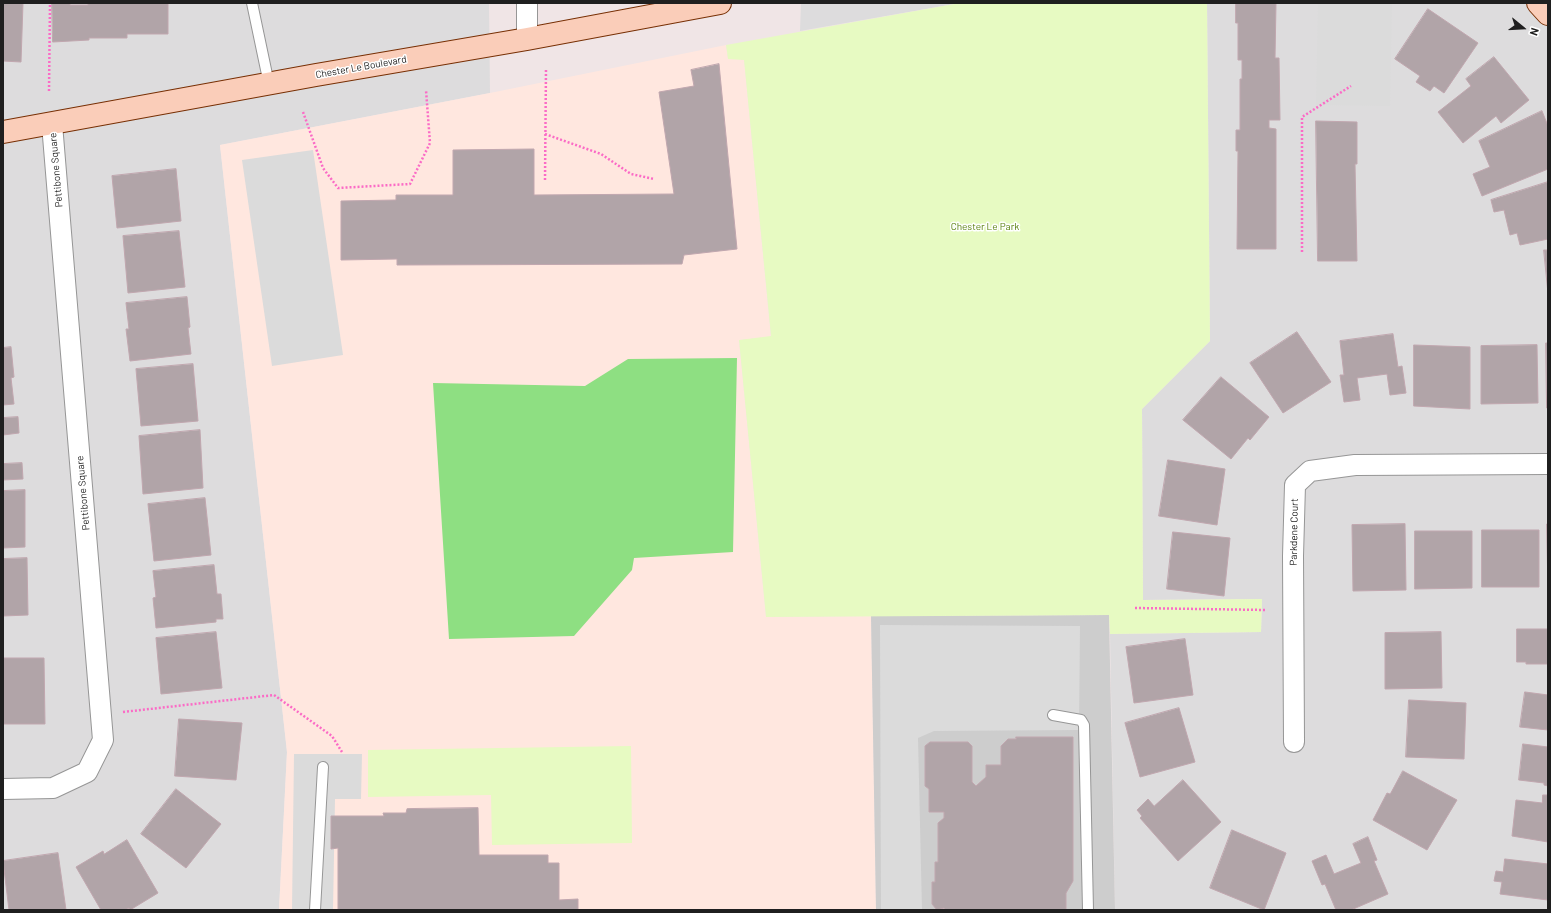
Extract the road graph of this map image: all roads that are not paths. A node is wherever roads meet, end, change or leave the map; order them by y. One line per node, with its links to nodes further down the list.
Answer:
1 (252, 3): 7 (lane)
2 (527, 3): 6 (street)
3 (720, 3): 6 (street, Chester Le Boulevard)
4 (1538, 3): 5 (street)
5 (1548, 14)
6 (527, 39): 7 (street, Chester Le Boulevard)
7 (269, 84): 8 (street, Chester Le Boulevard)
8 (52, 124): 9 (street, Chester Le Boulevard); 14 (street, Pettibone Square)
9 (3, 132)
10 (1548, 464): 12 (street, Parkdene Court)
11 (1054, 715): 16 (lane)
12 (1294, 742)
13 (323, 767): 15 (lane)
14 (3, 789)
15 (315, 910)
16 (1088, 910)

